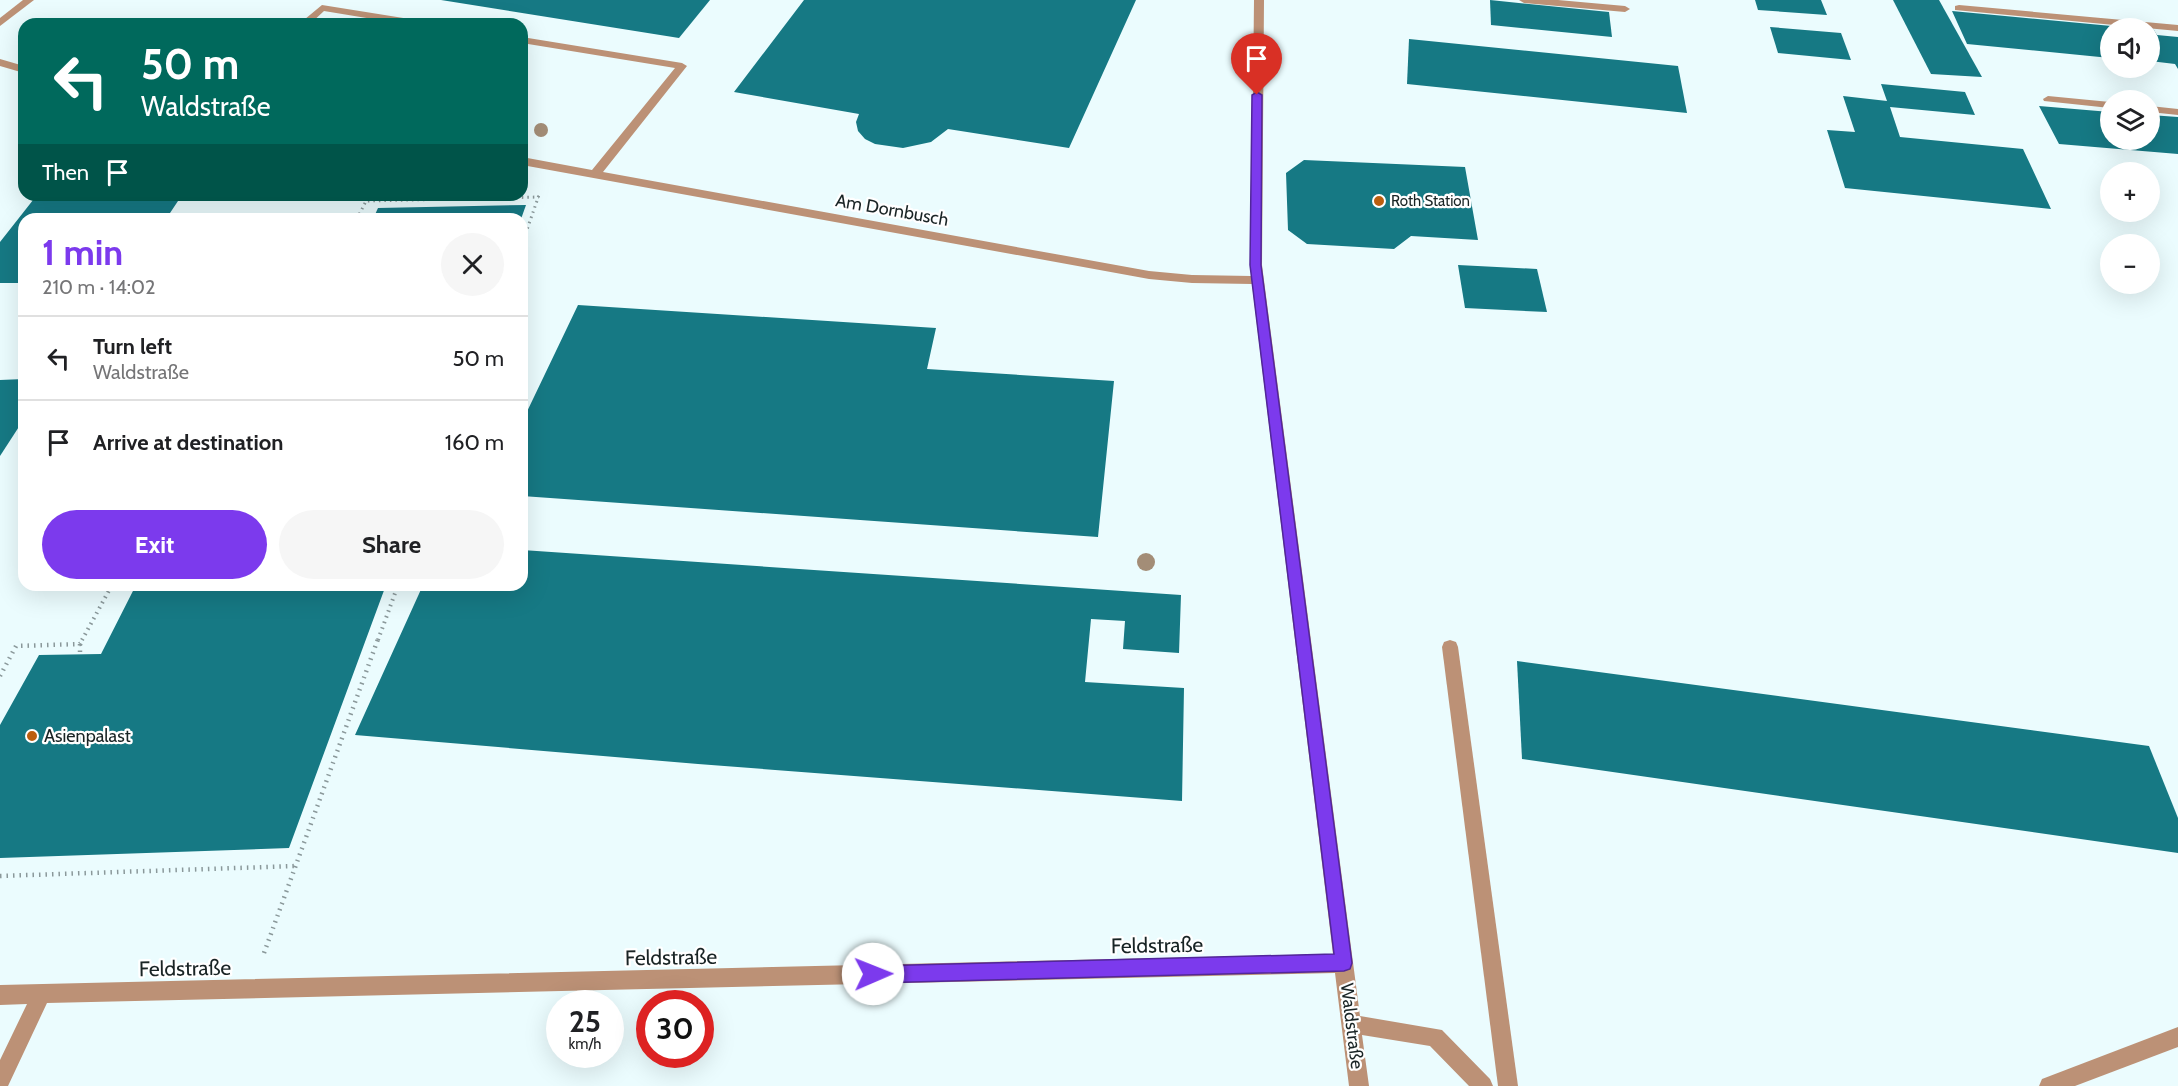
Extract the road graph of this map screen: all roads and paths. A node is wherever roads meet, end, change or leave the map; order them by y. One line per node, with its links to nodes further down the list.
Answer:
1 (29, 0): 8 (street)
2 (1259, 0): 23 (street, Waldstraße)
3 (1524, 0): 5 (street)
4 (1959, 8): 9 (street)
5 (1625, 9)
6 (311, 18): 7 (street)
7 (384, 18)
8 (0, 23)
9 (2178, 28)
10 (528, 41): 19 (street)
11 (0, 62): 12 (street)
12 (18, 68)
13 (2048, 99): 14 (street)
14 (2100, 104)
15 (2160, 110): 16 (street)
16 (2178, 112)
17 (528, 162): 18 (street, Am Dornbusch)
18 (546, 165): 19 (street, Am Dornbusch); 21 (path)
19 (595, 174): 23 (street, Am Dornbusch)
20 (528, 197): 21 (path)
21 (539, 197): 22 (path)
22 (528, 227)
23 (1257, 280): 32 (street, Waldstraße)
24 (109, 591): 26 (path)
25 (396, 591): 30 (path)
26 (80, 644): 28 (path); 29 (path)
27 (1450, 647): 41 (street)
28 (80, 654)
29 (0, 676)
30 (297, 866): 31 (path); 33 (path)
31 (0, 876)
32 (1344, 963): 33 (street, Feldstraße); 36 (street, Waldstraße)
33 (250, 989): 34 (street, Feldstraße)
34 (42, 994): 35 (street, Feldstraße); 38 (street)
35 (0, 995)
36 (1352, 1024): 39 (street, Waldstraße); 40 (street)
37 (2178, 1037): 42 (street)
38 (0, 1082)
39 (1359, 1086)
40 (1482, 1086)
41 (1508, 1086)
42 (2049, 1086)

